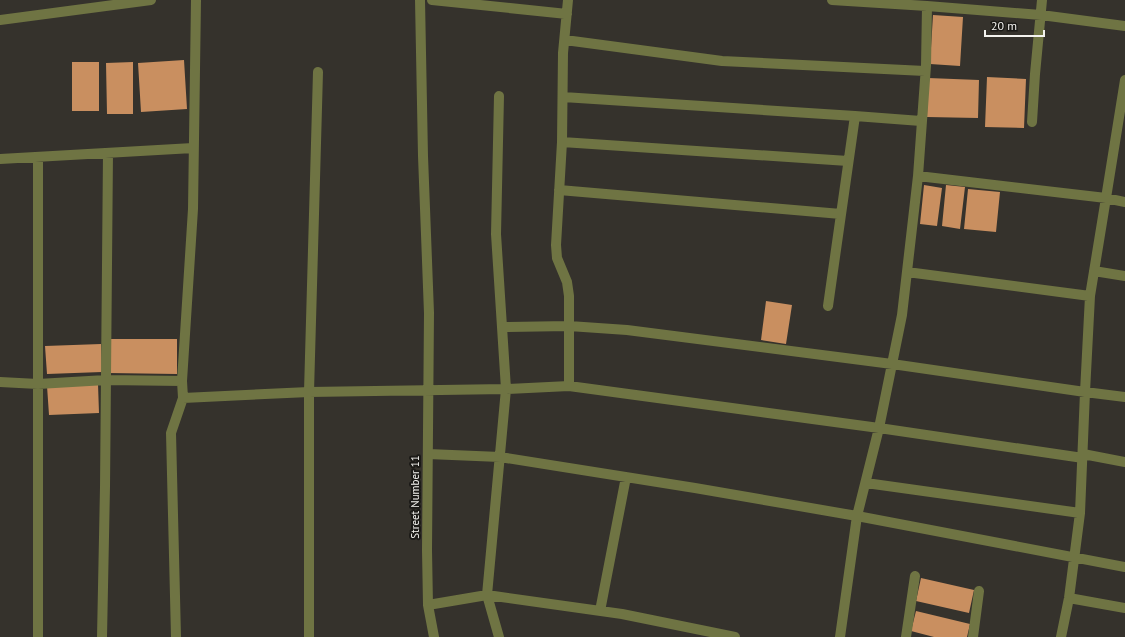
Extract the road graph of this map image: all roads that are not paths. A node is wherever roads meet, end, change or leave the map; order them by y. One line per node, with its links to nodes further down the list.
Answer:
1 (151, 0): 11 (street)
2 (196, 0): 24 (street)
3 (420, 0): 48 (street, Street Number 11)
4 (432, 0): 9 (street)
5 (568, 0): 9 (street)
6 (832, 0): 8 (street)
7 (1042, 0): 10 (street)
8 (928, 6): 10 (street); 14 (street)
9 (567, 14): 13 (street)
10 (1041, 15): 12 (street); 22 (street)
11 (0, 20)
12 (1125, 26)
13 (565, 40): 14 (street); 19 (street)
14 (925, 71): 21 (street)
15 (318, 72): 49 (street)
16 (1125, 80): 17 (street)
17 (1124, 93): 31 (street)
18 (499, 96): 40 (street)
19 (563, 97): 20 (street); 23 (street)
20 (855, 116): 21 (street); 28 (street)
21 (921, 121): 29 (street)
22 (1032, 122)
23 (562, 142): 28 (street); 30 (street)
24 (193, 148): 25 (street); 43 (street)
25 (108, 153): 26 (street); 42 (street)
26 (38, 157): 27 (street); 45 (street)
27 (0, 159)
28 (848, 161): 33 (street)
29 (918, 176): 31 (street); 35 (street)
30 (558, 190): 33 (street); 39 (street)
31 (1106, 198): 32 (street); 34 (street)
32 (1125, 202)
33 (841, 214): 38 (street)
34 (1094, 271): 36 (street); 37 (street)
35 (907, 272): 37 (street); 41 (street)
36 (1125, 276)
37 (1090, 296): 50 (street)
38 (828, 306)
39 (569, 326): 40 (street); 41 (street); 46 (street)
40 (502, 328): 47 (street)
41 (892, 364): 50 (street); 53 (street)
42 (106, 380): 43 (street); 45 (street); 72 (street)
43 (182, 381): 52 (street)
44 (0, 382): 45 (street)
45 (38, 384): 71 (street)
46 (569, 386): 47 (street); 53 (street)
47 (506, 389): 48 (street); 56 (street)
48 (428, 390): 49 (street); 54 (street, Street Number 11)
49 (309, 392): 52 (street); 74 (street)
50 (1085, 392): 51 (street); 55 (street)
51 (1125, 396)
52 (183, 398): 73 (street)
53 (879, 428): 55 (street); 59 (street)
54 (428, 454): 56 (street); 68 (street, Street Number 11)
55 (1083, 456): 57 (street); 60 (street)
56 (500, 458): 58 (street); 66 (street)
57 (1125, 462)
58 (626, 477): 61 (street); 70 (street)
59 (866, 483): 60 (street); 61 (street)
60 (1080, 513): 62 (street)
61 (857, 516): 62 (street); 78 (street)
62 (1074, 558): 63 (street); 67 (street)
63 (1125, 567)
64 (915, 576): 79 (street)
65 (979, 591): 80 (street)
66 (487, 595): 68 (street); 70 (street); 76 (street)
67 (1069, 598): 69 (street); 81 (street)
68 (428, 605): 75 (street, Street Number 11)
69 (1125, 608)
70 (600, 611): 77 (street)
71 (38, 637)
72 (102, 637)
73 (176, 637)
74 (309, 637)
75 (434, 637)
76 (499, 637)
77 (735, 637)
78 (840, 637)
79 (906, 637)
80 (973, 637)
81 (1061, 637)

